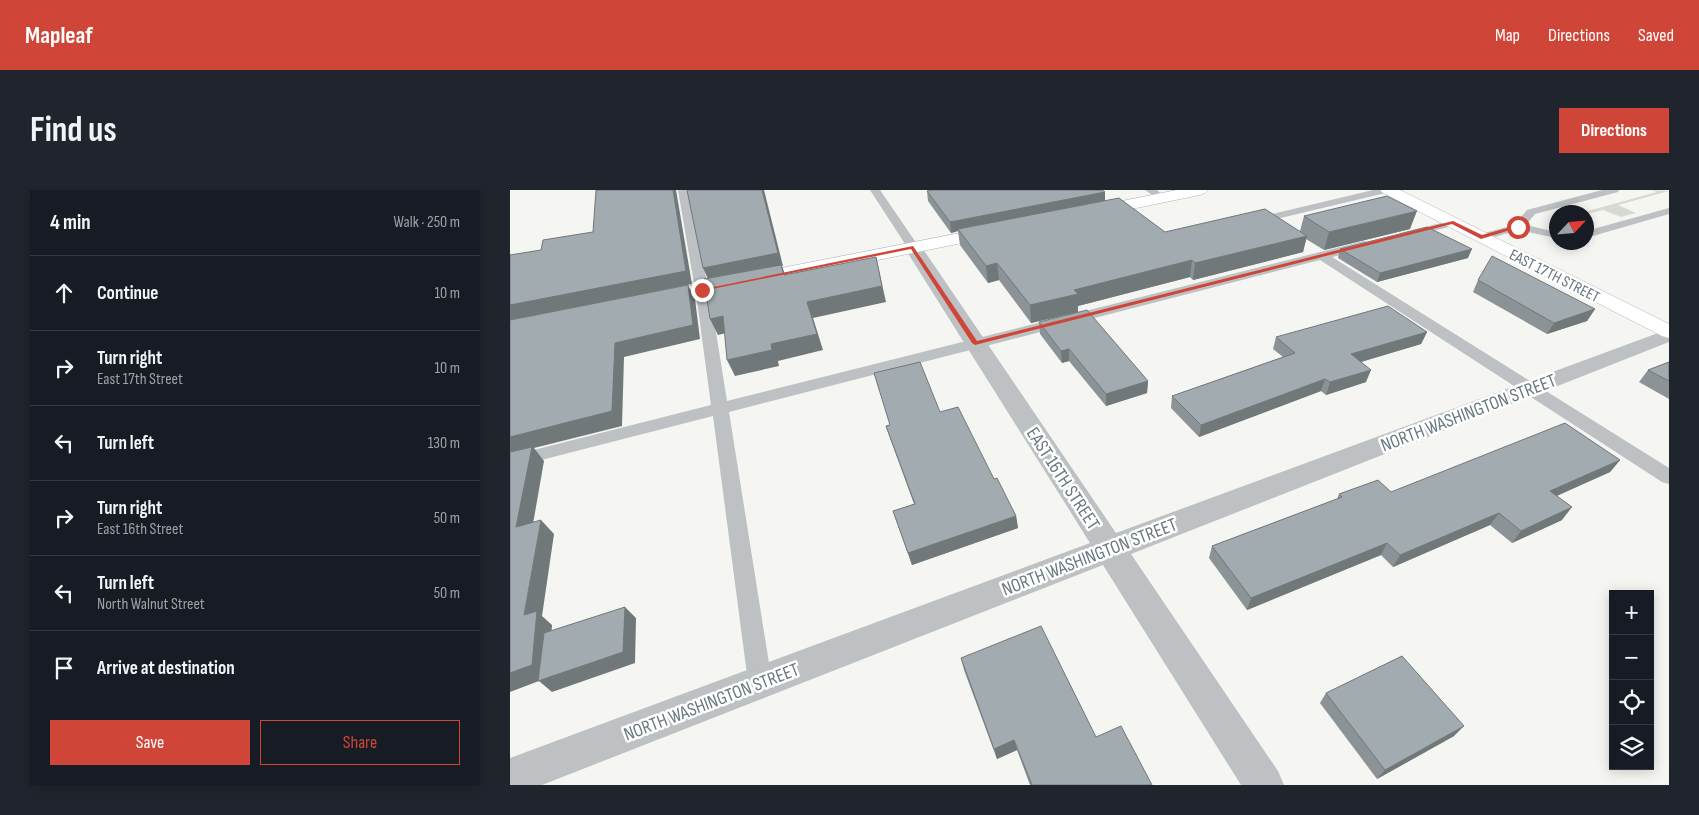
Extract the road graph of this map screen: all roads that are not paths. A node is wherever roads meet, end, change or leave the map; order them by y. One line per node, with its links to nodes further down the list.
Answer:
1 (875, 190): 18 (lane)
2 (1200, 190): 6 (main road)
3 (1387, 190): 9 (main road, EAST 17TH STREET); 10 (lane)
4 (1614, 190): 11 (lane)
5 (684, 194): 20 (lane)
6 (1156, 194): 8 (main road)
7 (1669, 211): 13 (lane)
8 (1075, 215)
9 (1453, 223): 15 (lane); 16 (main road, EAST 17TH STREET)
10 (1239, 225)
11 (1518, 227): 14 (lane); 16 (lane)
12 (1008, 228): 18 (main road)
13 (1594, 233)
14 (1549, 234)
15 (1395, 237)
16 (1481, 237): 22 (main road, EAST 17TH STREET)
17 (1377, 242): 19 (lane)
18 (913, 248): 20 (main road); 23 (street, EAST 16TH STREET)
19 (1322, 256): 23 (lane); 24 (lane)
20 (702, 290): 21 (main road); 25 (lane)
21 (634, 303)
22 (1669, 334): 24 (street, NORTH WASHINGTON STREET)
23 (975, 343): 25 (lane); 28 (street, EAST 16TH STREET)
24 (1530, 388): 27 (lane); 28 (street, NORTH WASHINGTON STREET)
25 (721, 408): 26 (lane); 29 (lane)
26 (510, 462)
27 (1669, 477)
28 (1110, 548): 29 (street, NORTH WASHINGTON STREET); 31 (street, EAST 16TH STREET)
29 (760, 682): 30 (street, NORTH WASHINGTON STREET)
30 (510, 778)
31 (1264, 785)

